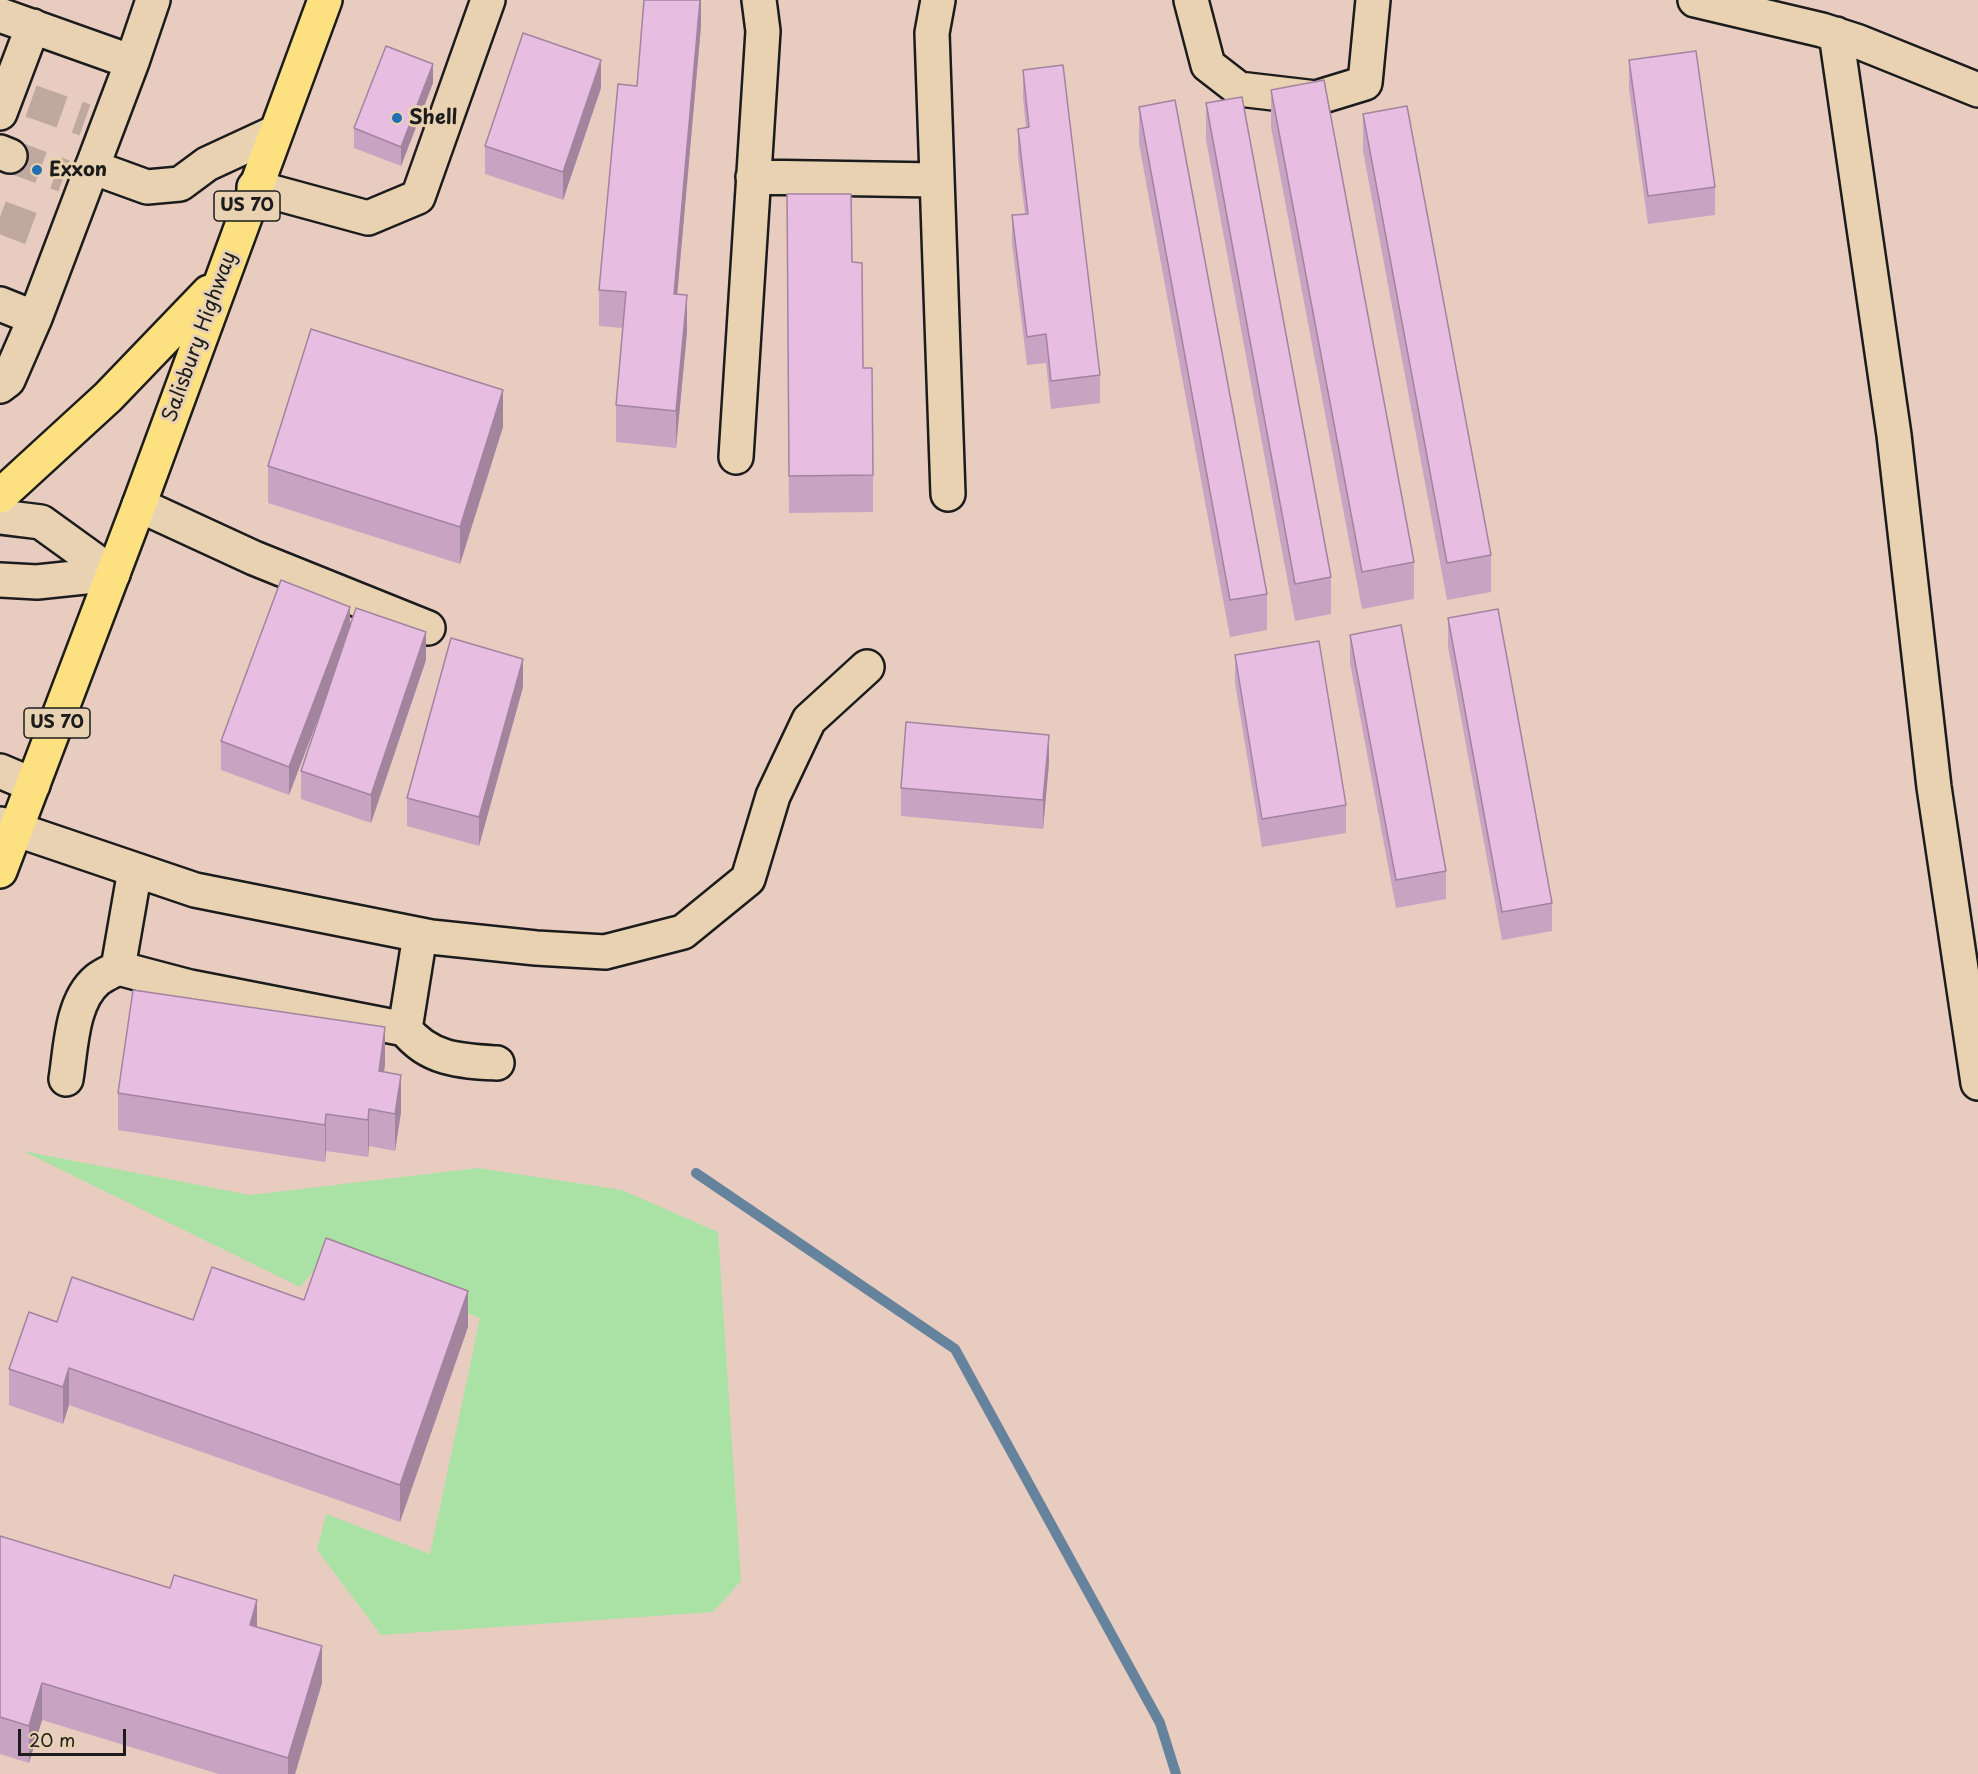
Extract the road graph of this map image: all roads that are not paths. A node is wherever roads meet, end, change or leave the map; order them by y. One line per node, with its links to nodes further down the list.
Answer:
1 (153, 0): 13 (street)
2 (325, 0): 16 (highway, Salisbury Highway / US 70)
3 (488, 0): 20 (street)
4 (759, 0): 18 (street)
5 (938, 0): 19 (street)
6 (1191, 0): 7 (street)
7 (1373, 0)
8 (1695, 0): 9 (street)
9 (1762, 7): 12 (street)
10 (0, 15): 11 (street)
11 (33, 27): 13 (street); 15 (street)
12 (1836, 34): 14 (street); 43 (street)
13 (132, 62): 17 (street)
14 (1978, 90)
15 (13, 102)
16 (274, 133): 17 (street); 20 (highway, Salisbury Highway / US 70)
17 (81, 176): 23 (street)
18 (753, 177): 19 (street); 25 (street)
19 (937, 180): 26 (street)
20 (254, 187): 21 (highway, Salisbury Highway / US 70)
21 (220, 280): 27 (highway); 28 (highway, Salisbury Highway / US 70)
22 (0, 304): 23 (street)
23 (35, 318): 24 (street)
24 (0, 386)
25 (736, 457)
26 (948, 494)
27 (0, 496)
28 (139, 505): 30 (highway, Salisbury Highway / US 70); 32 (street)
29 (0, 517): 30 (street)
30 (113, 574): 31 (street); 35 (highway, US 70)
31 (0, 580)
32 (428, 628)
33 (867, 667): 39 (street)
34 (0, 771): 35 (street)
35 (33, 785): 36 (highway, US 70)
36 (8, 827): 37 (street); 38 (highway, US 70)
37 (135, 870): 39 (street); 40 (street)
38 (0, 871)
39 (420, 935): 41 (street)
40 (118, 969): 41 (street); 44 (street)
41 (405, 1029): 42 (street)
42 (497, 1063)
43 (1977, 1071)
44 (66, 1079)

